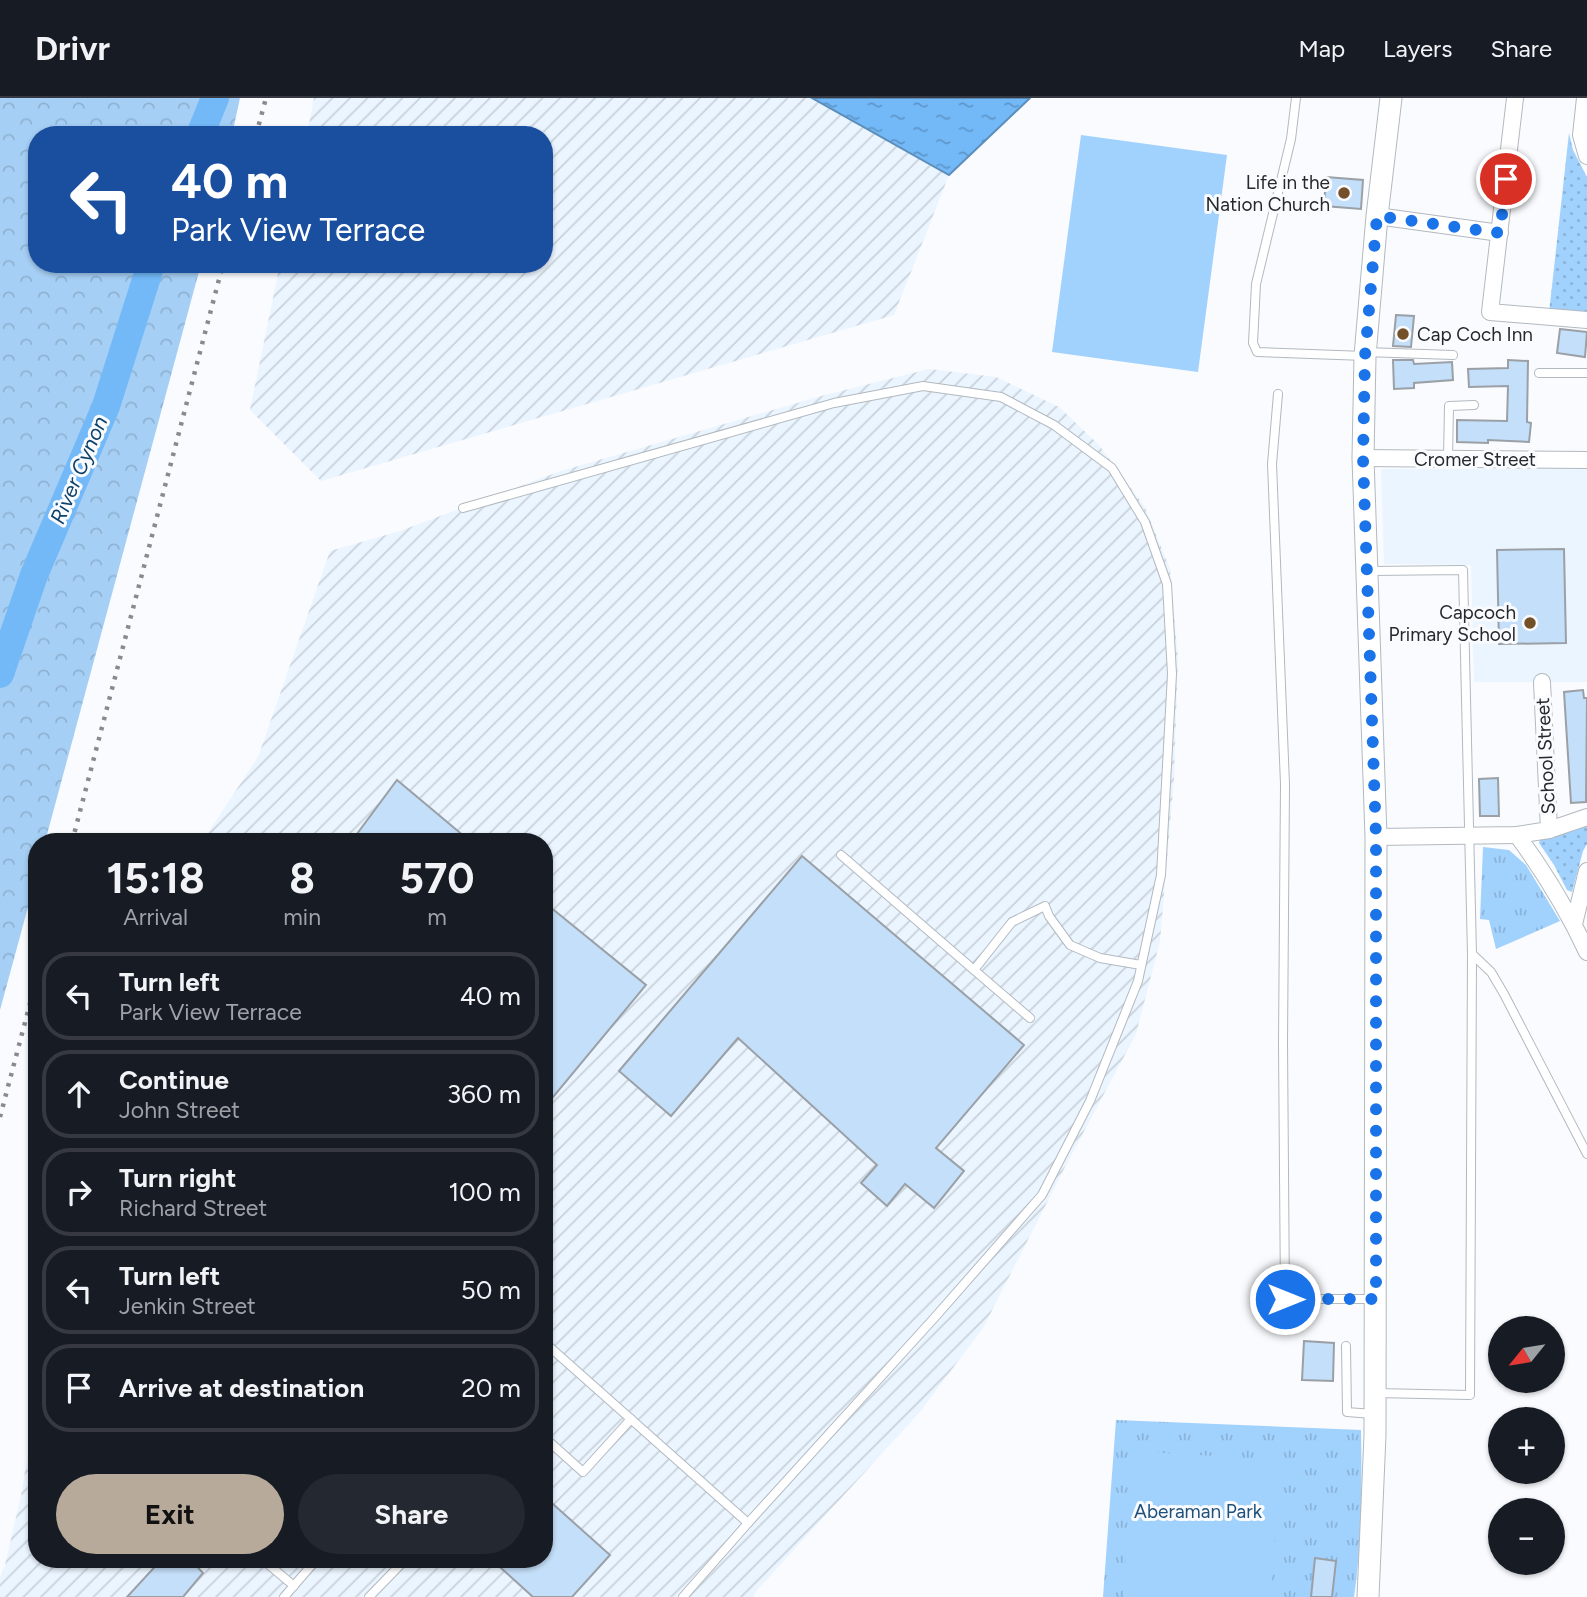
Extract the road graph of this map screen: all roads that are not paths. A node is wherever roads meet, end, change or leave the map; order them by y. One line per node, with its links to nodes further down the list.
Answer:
1 (1296, 98): 9 (lane)
2 (1391, 98): 6 (main road)
3 (1515, 98): 7 (street)
4 (1585, 98): 5 (street)
5 (1587, 156)
6 (1377, 216): 7 (street); 9 (main road)
7 (1500, 233): 8 (street)
8 (1587, 320)
9 (1365, 354): 10 (lane); 15 (main road)
10 (1453, 355)
11 (1539, 373): 12 (lane)
12 (1587, 373)
13 (1278, 394): 35 (lane)
14 (1474, 405): 16 (lane)
15 (1363, 458): 16 (street, Cromer Street); 19 (main road)
16 (1448, 458): 17 (street, Cromer Street)
17 (1587, 460)
18 (463, 508): 31 (lane)
19 (1367, 571): 23 (lane); 25 (main road)
20 (1542, 682): 22 (street, School Street)
21 (1587, 817): 22 (street)
22 (1549, 830): 24 (street)
23 (1469, 835): 24 (street); 25 (street); 30 (lane)
24 (1517, 835): 28 (street)
25 (1376, 837): 35 (main road)
26 (841, 855): 32 (lane)
27 (1587, 871): 28 (street)
28 (1574, 924): 29 (street)
29 (1587, 952)
30 (1472, 954): 34 (lane); 38 (lane)
31 (1141, 965): 32 (lane); 41 (lane)
32 (974, 970): 33 (lane)
33 (1030, 1018)
34 (1587, 1154)
35 (1376, 1299): 38 (main road)
36 (1346, 1346): 38 (lane)
37 (553, 1350): 39 (lane)
38 (1375, 1414): 49 (main road)
39 (631, 1419): 40 (lane); 41 (lane)
40 (553, 1445)
41 (748, 1523): 48 (lane)
42 (273, 1568): 45 (lane)
43 (309, 1568): 45 (lane)
44 (397, 1568): 47 (lane)
45 (294, 1586): 46 (lane)
46 (284, 1597)
47 (369, 1597)
48 (683, 1597)
49 (1368, 1597)

